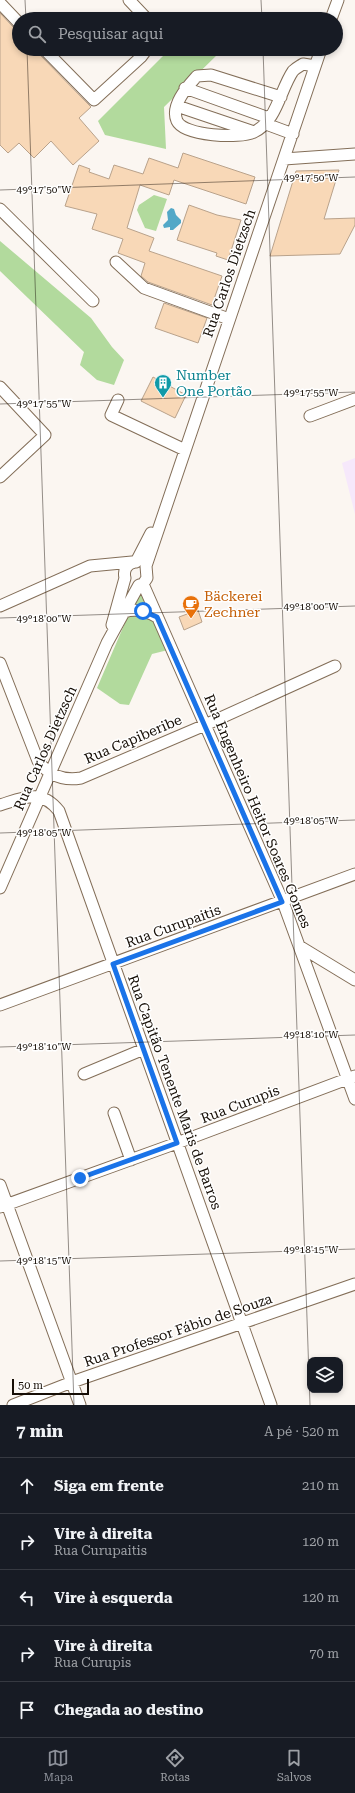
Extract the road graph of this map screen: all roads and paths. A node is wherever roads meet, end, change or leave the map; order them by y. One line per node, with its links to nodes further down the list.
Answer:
1 (129, 0): 4 (street)
2 (338, 0): 5 (street)
3 (0, 3): 6 (street)
4 (140, 12)
5 (334, 12)
6 (12, 15)
7 (51, 56): 8 (street)
8 (142, 56)
9 (319, 56): 10 (street, Rua Carlos Dietzsch)
10 (315, 66): 12 (street); 16 (street, Rua Carlos Dietzsch)
11 (185, 88): 12 (street); 13 (street); 14 (street)
12 (281, 97): 14 (street)
13 (176, 106): 15 (street); 15 (street)
14 (268, 121): 15 (street); 16 (street)
15 (254, 132)
16 (293, 134): 18 (street, Rua Carlos Dietzsch)
17 (355, 154): 18 (street)
18 (284, 159): 22 (street, Rua Carlos Dietzsch)
19 (0, 209): 21 (street)
20 (116, 262): 22 (street)
21 (93, 301)
22 (229, 319): 27 (street, Rua Carlos Dietzsch)
23 (0, 387): 28 (street)
24 (355, 399): 26 (street)
25 (118, 400): 27 (street)
26 (310, 416)
27 (185, 450): 29 (street, Rua Carlos Dietzsch)
28 (0, 477)
29 (138, 563): 30 (street); 31 (street, Rua Carlos Dietzsch); 32 (street, Rua Carlos Dietzsch)
30 (101, 564): 31 (street); 33 (street)
31 (125, 578): 32 (street); 36 (street, Rua Carlos Dietzsch)
32 (141, 585): 34 (street, Rua Carlos Dietzsch); 35 (street, Rua Engenheiro Heitor Soares Gomes)
33 (0, 606)
34 (124, 612): 35 (street); 36 (street, Rua Carlos Dietzsch)
35 (157, 617): 39 (street, Rua Engenheiro Heitor Soares Gomes)
36 (107, 643): 40 (street, Rua Carlos Dietzsch)
37 (0, 663): 40 (street)
38 (335, 666): 39 (street, Rua Capiberibe)
39 (205, 725): 40 (street, Rua Capiberibe); 45 (street, Rua Engenheiro Heitor Soares Gomes)
40 (50, 773): 41 (street, Rua Carlos Dietzsch)
41 (40, 797): 42 (street); 44 (street, Rua Carlos Dietzsch); 47 (street, Rua Capitão Tenente Maris de Barros)
42 (0, 805)
43 (355, 874): 45 (street, Rua Curupaitis)
44 (0, 888)
45 (282, 902): 46 (street, Rua Engenheiro Heitor Soares Gomes); 47 (street, Rua Curupaitis)
46 (299, 946): 48 (street); 52 (street, Rua Engenheiro Heitor Soares Gomes)
47 (113, 964): 49 (street, Rua Curupaitis); 50 (street, Rua Capitão Tenente Maris de Barros)
48 (355, 980)
49 (0, 1005)
50 (144, 1049): 51 (street); 55 (street, Rua Capitão Tenente Maris de Barros)
51 (84, 1074)
52 (351, 1078): 53 (street, Rua Engenheiro Heitor Soares Gomes); 55 (street, Rua Curupis)
53 (355, 1099)
54 (114, 1113): 56 (street)
55 (177, 1143): 56 (street, Rua Curupis); 60 (street, Rua Capitão Tenente Maris de Barros)
56 (131, 1160): 58 (street, Rua Curupis)
57 (0, 1185): 58 (street)
58 (4, 1206): 61 (street)
59 (355, 1284): 60 (street, Rua Professor Fábio de Souza)
60 (242, 1323): 61 (street, Rua Professor Fábio de Souza); 64 (street, Rua Capitão Tenente Maris de Barros)
61 (72, 1382): 62 (street, Rua Professor Fábio de Souza); 63 (street)
62 (12, 1405)
63 (80, 1405)
64 (271, 1405)

